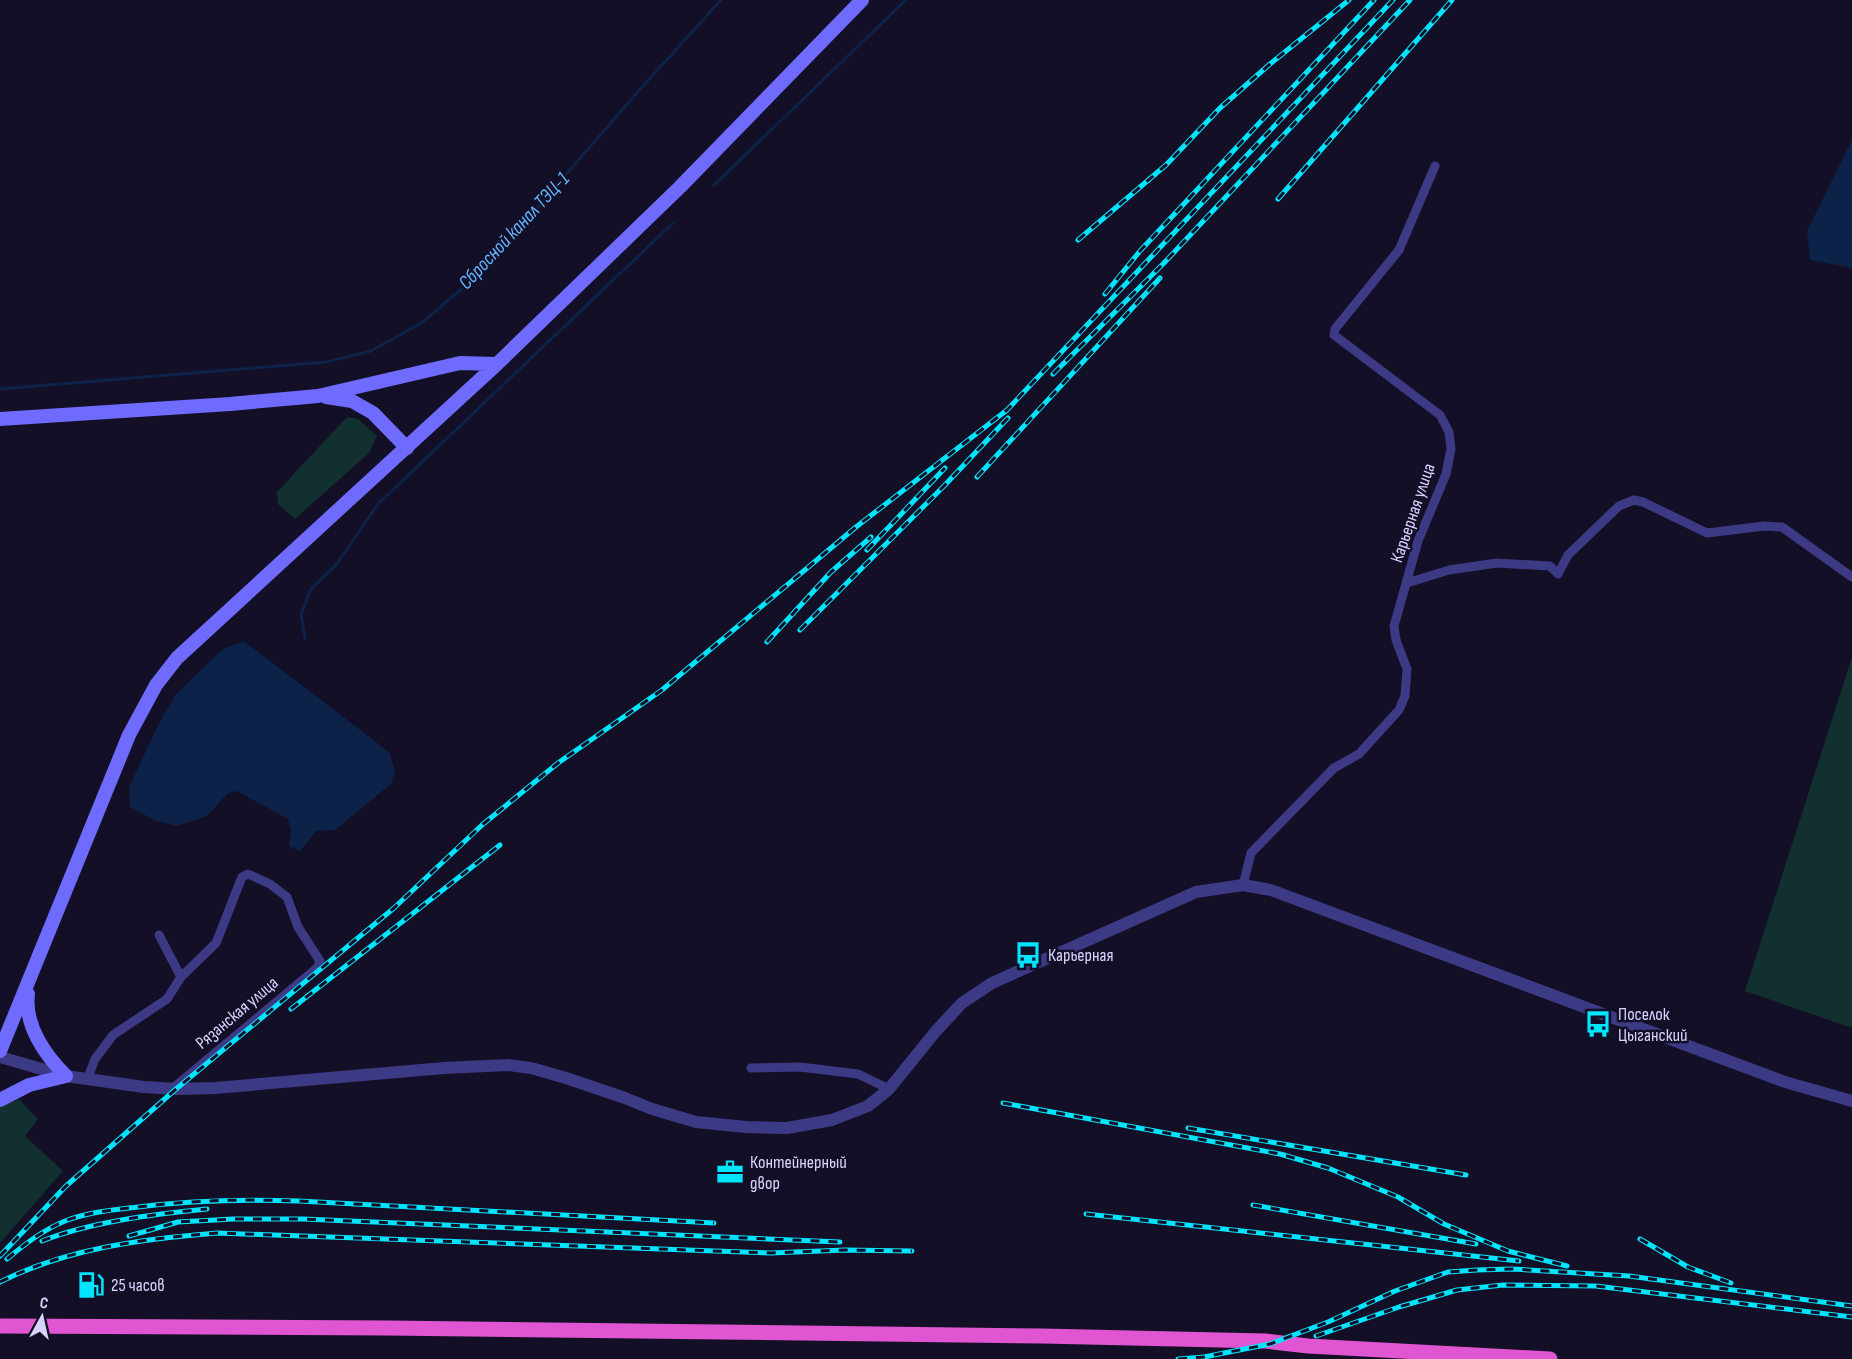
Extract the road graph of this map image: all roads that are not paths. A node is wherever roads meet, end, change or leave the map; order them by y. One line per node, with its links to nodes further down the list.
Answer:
1 (861, 0): 3 (main road)
2 (1435, 166): 8 (street, Карьерная улица)
3 (497, 364): 4 (main road); 6 (main road)
4 (318, 396): 5 (main road); 6 (main road)
5 (0, 419)
6 (407, 448): 12 (main road)
7 (1852, 577): 8 (street)
8 (1407, 583): 9 (street, Карьерная улица)
9 (1243, 885): 19 (street); 21 (street)
10 (159, 935): 11 (street)
11 (181, 977): 17 (street); 18 (street, Рязанская улица)
12 (31, 978): 13 (main road); 16 (main road)
13 (0, 1051)
14 (0, 1057): 16 (street)
15 (751, 1068): 19 (street)
16 (66, 1076): 17 (street); 20 (main road)
17 (87, 1080): 18 (street)
18 (172, 1089): 19 (street)
19 (889, 1089)
20 (0, 1100)
21 (1852, 1101)
22 (0, 1326): 23 (highway)
23 (1550, 1359)

